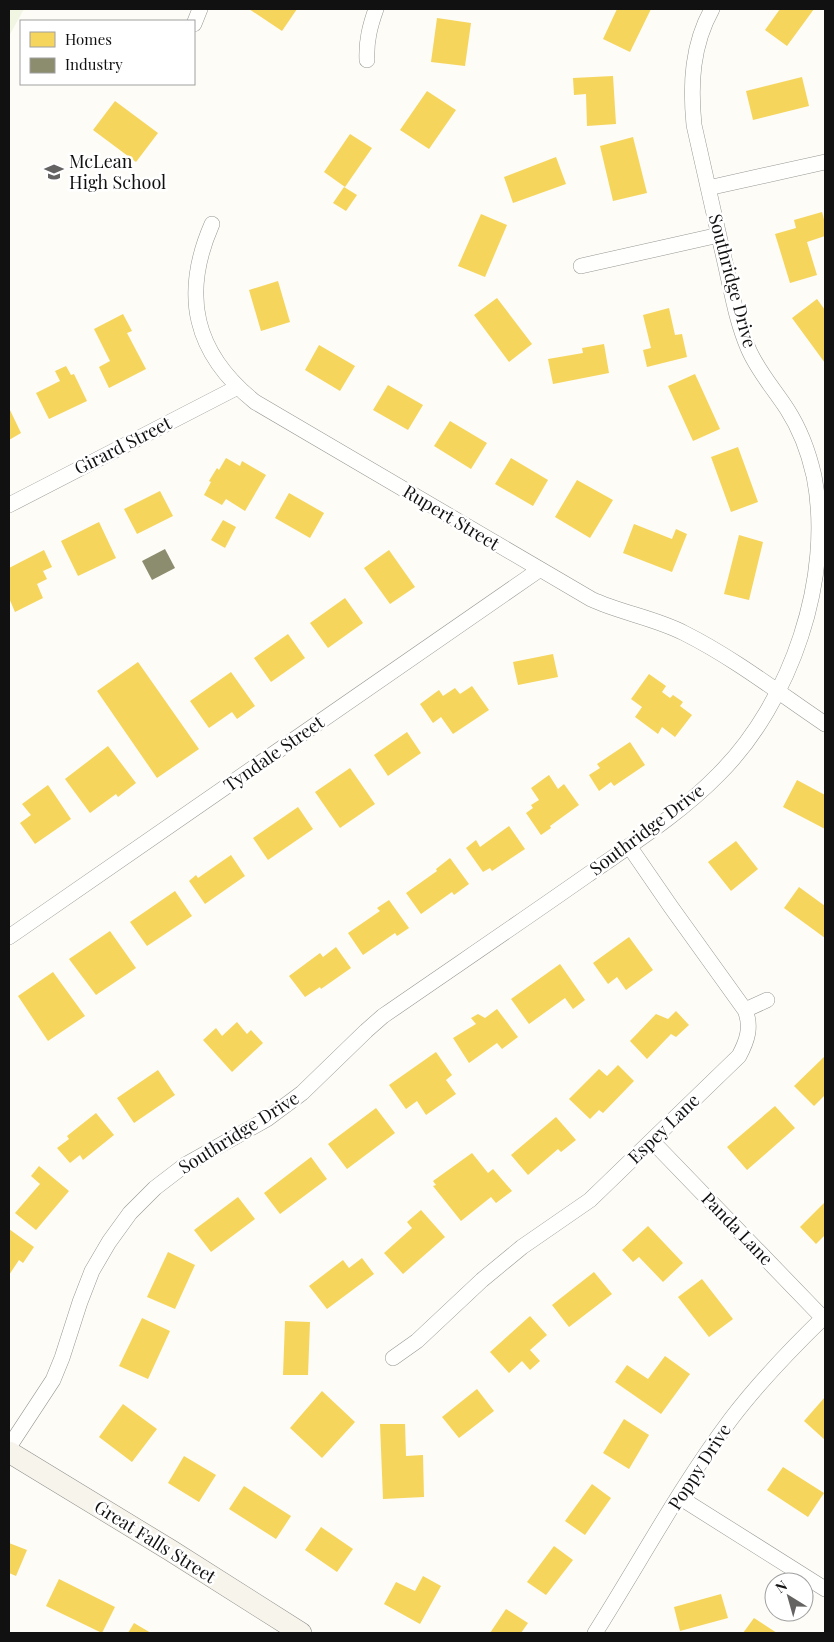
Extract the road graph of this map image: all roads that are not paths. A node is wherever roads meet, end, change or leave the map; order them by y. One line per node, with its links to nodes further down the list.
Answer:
1 (200, 9): 4 (street)
2 (376, 9): 5 (street)
3 (712, 9): 7 (street, Southridge Drive)
4 (195, 22)
5 (367, 60)
6 (825, 162): 7 (street)
7 (708, 188): 9 (street, Southridge Drive)
8 (212, 224): 11 (street, Rupert Street)
9 (718, 235): 10 (street); 12 (street, Southridge Drive)
10 (581, 266)
11 (236, 388): 13 (street, Girard Street); 14 (street, Rupert Street)
12 (822, 492): 15 (street, Southridge Drive)
13 (9, 504)
14 (539, 570): 15 (street, Rupert Street); 18 (street, Tyndale Street)
15 (778, 692): 16 (street, Rupert Street); 17 (street, Southridge Drive)
16 (825, 724)
17 (629, 846): 20 (street, Espey Lane); 24 (street, Southridge Drive)
18 (9, 937)
19 (767, 1000): 20 (street)
20 (745, 1010): 21 (street, Espey Lane)
21 (652, 1141): 22 (street, Panda Lane); 23 (street, Espey Lane)
22 (824, 1317): 26 (street, Poppy Drive)
23 (393, 1358)
24 (9, 1447)
25 (9, 1452): 28 (main road, Great Falls Street)
26 (679, 1497): 27 (street); 29 (street, Poppy Drive)
27 (825, 1589)
28 (301, 1633)
29 (595, 1633)

